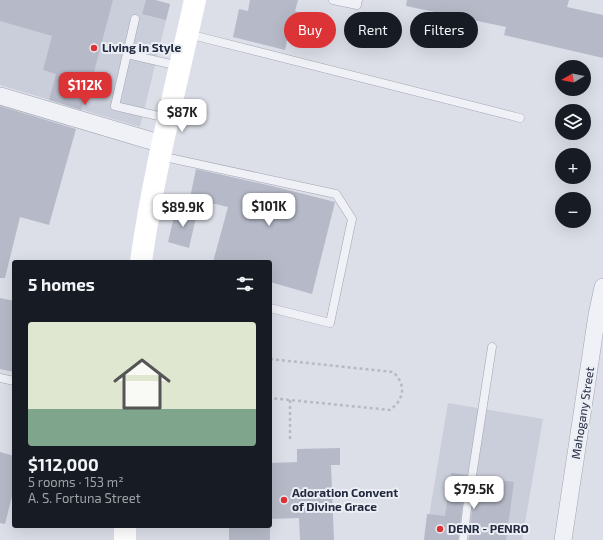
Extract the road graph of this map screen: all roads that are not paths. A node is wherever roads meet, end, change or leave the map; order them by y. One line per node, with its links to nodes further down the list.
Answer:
1 (195, 0): 5 (main road)
2 (333, 0): 3 (lane)
3 (358, 0)
4 (135, 19): 6 (lane)
5 (187, 34): 7 (main road); 10 (lane)
6 (127, 54): 7 (lane); 9 (lane)
7 (180, 66): 9 (main road)
8 (0, 96): 11 (street)
9 (168, 118): 11 (main road)
10 (520, 118)
11 (161, 150): 12 (main road); 14 (lane)
12 (141, 260)
13 (603, 287): 23 (street, Mahogany Street)
14 (272, 308)
15 (492, 347): 18 (lane)
16 (0, 378): 17 (lane)
17 (12, 381)
18 (472, 476)
19 (468, 501): 22 (lane)
20 (125, 528): 21 (main road)
21 (125, 540)
22 (464, 540)
23 (563, 540)

